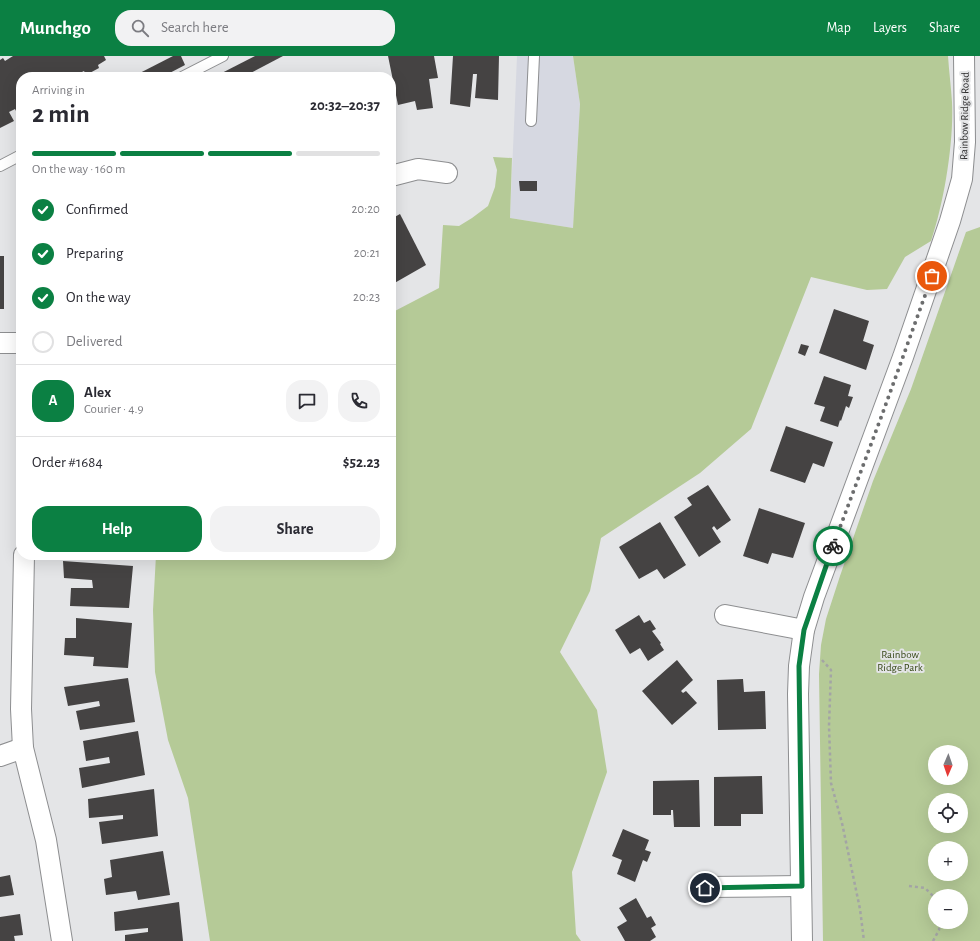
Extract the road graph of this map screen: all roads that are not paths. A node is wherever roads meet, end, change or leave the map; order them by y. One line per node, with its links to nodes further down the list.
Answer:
1 (223, 56): 4 (lane)
2 (534, 56): 5 (lane)
3 (964, 56): 6 (street, Rainbow Ridge Road)
4 (192, 72)
5 (531, 121)
6 (973, 142): 15 (street, Rainbow Ridge Road)
7 (16, 158): 8 (lane)
8 (0, 166)
9 (447, 173): 10 (street)
10 (396, 175)
11 (0, 343): 12 (street)
12 (16, 343)
13 (24, 560): 16 (street)
14 (725, 615): 15 (street)
15 (804, 630): 18 (street, Rainbow Ridge Road)
16 (23, 748): 17 (street); 20 (street)
17 (0, 756)
18 (802, 886): 19 (street); 21 (street, Rainbow Ridge Road)
19 (705, 888)
20 (62, 941)
21 (802, 941)

